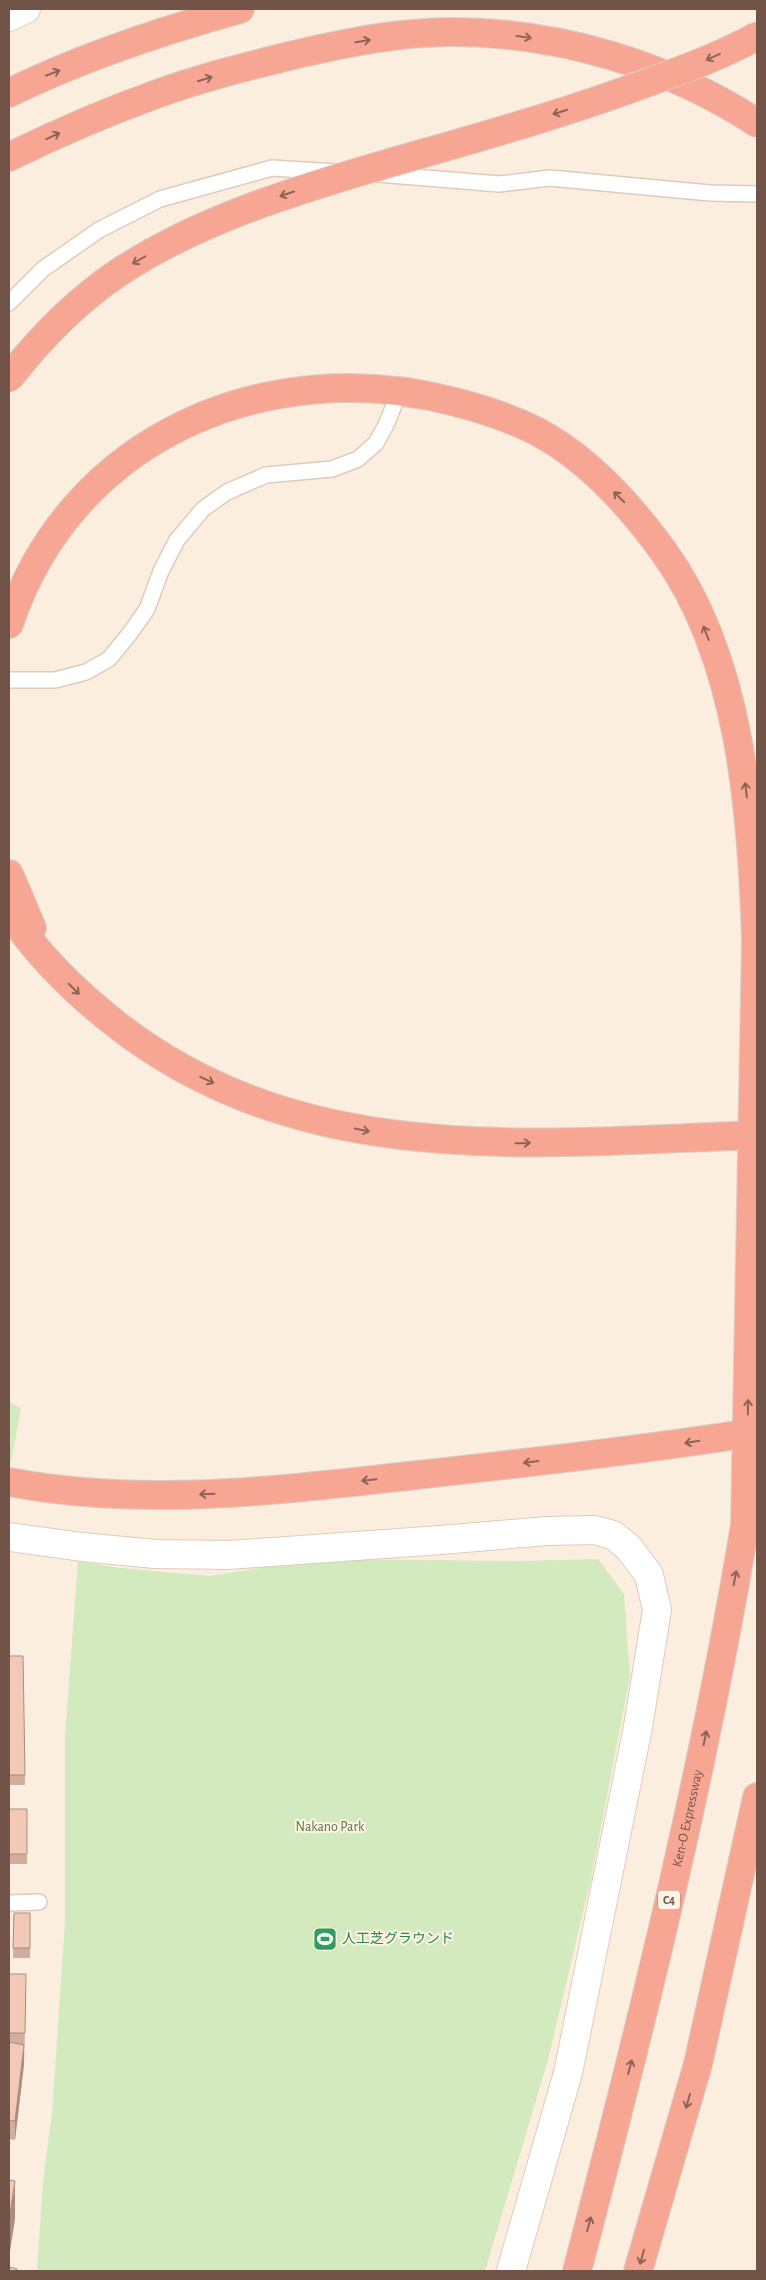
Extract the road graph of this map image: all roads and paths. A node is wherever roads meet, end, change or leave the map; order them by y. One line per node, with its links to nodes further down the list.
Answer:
1 (26, 9): 3 (street)
2 (240, 9): 5 (highway, one-way to 2)
3 (9, 17)
4 (757, 36): 10 (highway, one-way to 10, bridge)
5 (9, 93)
6 (757, 123): 7 (highway, one-way to 6)
7 (9, 157)
8 (757, 194): 9 (lane)
9 (9, 303)
10 (9, 378)
11 (400, 390): 12 (highway); 13 (lane); 21 (highway, one-way to 11)
12 (9, 624)
13 (9, 680)
14 (9, 874): 16 (highway)
15 (9, 912): 16 (highway)
16 (52, 967): 17 (highway, one-way to 17)
17 (757, 1135)
18 (757, 1432): 20 (highway, one-way to 20)
19 (757, 1449): 21 (highway, Ken-O Expressway / C4)
20 (9, 1482)
21 (745, 1525): 29 (highway, Ken-O Expressway / C4, one-way to 21)
22 (9, 1537): 28 (street)
23 (757, 1797): 27 (highway)
24 (757, 1862): 27 (highway)
25 (39, 1902): 26 (lane)
26 (9, 1903)
27 (698, 2064): 30 (highway, one-way to 30)
28 (511, 2271)
29 (577, 2271)
30 (638, 2271)

